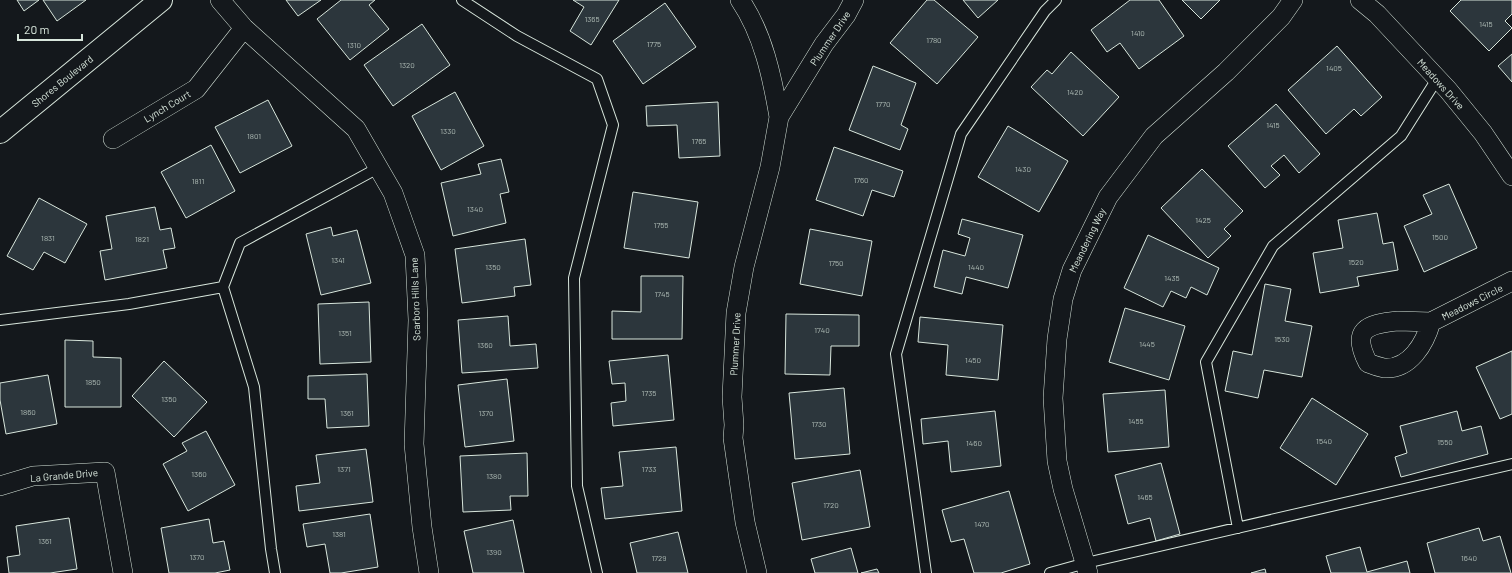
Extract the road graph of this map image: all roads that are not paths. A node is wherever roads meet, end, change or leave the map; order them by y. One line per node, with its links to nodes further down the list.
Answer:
1 (161, 0): 12 (street, Shores Boulevard)
2 (220, 0): 9 (street, Scarboro Hills Lane)
3 (462, 0): 27 (lane)
4 (740, 0): 11 (street, Plummer Drive)
5 (854, 0): 11 (street, Plummer Drive)
6 (1056, 0): 29 (lane)
7 (1293, 0): 23 (street, Meandering Way)
8 (1360, 0): 10 (street, Meadows Drive)
9 (244, 28): 13 (street, Lynch Court); 14 (street, Scarboro Hills Lane)
10 (1437, 79): 15 (street, Meadows Drive); 22 (lane)
11 (780, 117): 28 (street, Plummer Drive)
12 (0, 132)
13 (113, 138)
14 (378, 168): 17 (lane); 26 (street, Scarboro Hills Lane)
15 (1512, 176)
16 (1512, 281): 19 (street, Meadows Circle)
17 (223, 287): 18 (lane); 25 (lane)
18 (0, 320)
19 (1431, 322)
20 (1512, 464): 22 (lane)
21 (0, 486): 24 (street, La Grande Drive)
22 (1238, 528): 23 (lane)
23 (1087, 568): 30 (lane)
24 (124, 573)
25 (275, 573)
26 (429, 573)
27 (597, 573)
28 (757, 573)
29 (926, 573)
30 (1050, 573)

